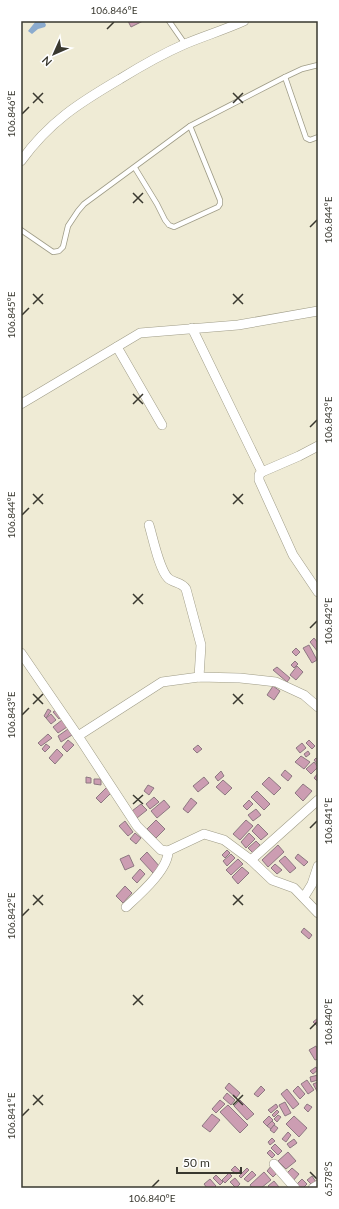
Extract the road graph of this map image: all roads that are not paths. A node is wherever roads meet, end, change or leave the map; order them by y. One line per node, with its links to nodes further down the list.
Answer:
1 (169, 21): 3 (lane)
2 (244, 21): 3 (street)
3 (185, 44): 8 (street)
4 (318, 65): 5 (lane)
5 (285, 77): 6 (lane); 7 (lane)
6 (190, 126): 9 (lane); 9 (lane)
7 (318, 137)
8 (21, 162)
9 (134, 168): 10 (lane)
10 (21, 230)
11 (318, 311): 12 (street)
12 (192, 328): 13 (street); 17 (street)
13 (117, 347): 14 (street); 15 (street)
14 (21, 404)
15 (162, 425)
16 (318, 446): 17 (street)
17 (262, 472): 19 (street)
18 (149, 525): 21 (street)
19 (318, 592)
20 (21, 653): 23 (street)
21 (199, 677): 22 (street); 23 (street)
22 (318, 707)
23 (78, 736): 25 (street)
24 (318, 800): 26 (street)
25 (168, 850): 26 (street); 29 (street)
26 (251, 860): 28 (street)
27 (318, 866): 28 (street)
28 (310, 893): 30 (street)
29 (126, 907)
30 (318, 913)
31 (274, 1164): 33 (street)
32 (318, 1185): 34 (street)
33 (295, 1188)
34 (313, 1188)

